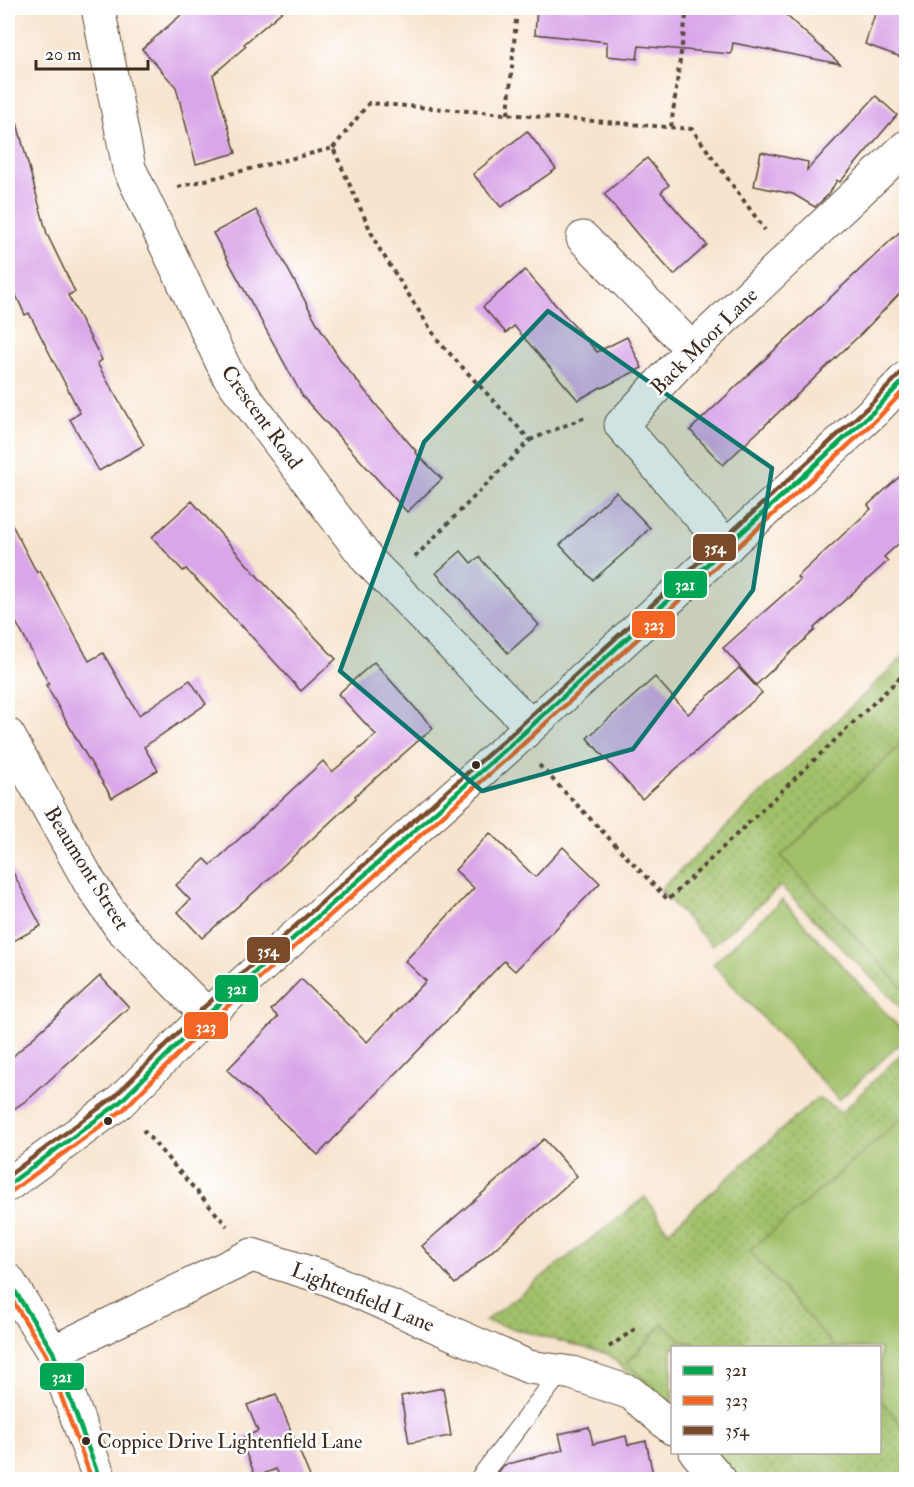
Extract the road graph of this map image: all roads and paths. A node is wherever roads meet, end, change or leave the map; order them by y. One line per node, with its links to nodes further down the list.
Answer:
1 (98, 8): 8 (street, Crescent Road)
2 (517, 8): 4 (path)
3 (687, 8): 5 (path)
4 (508, 114): 5 (path); 7 (path)
5 (671, 127): 10 (path)
6 (906, 147): 10 (street, Back Moor Lane)
7 (333, 148): 8 (path); 14 (path)
8 (143, 196): 16 (street, Crescent Road)
9 (583, 238): 11 (street)
10 (787, 260): 11 (street, Back Moor Lane)
11 (692, 349): 13 (street, Back Moor Lane)
12 (906, 378): 15 (street)
13 (621, 425): 14 (path); 15 (street)
14 (530, 440): 16 (path)
15 (727, 547): 18 (street)
16 (391, 583): 18 (street, Crescent Road)
17 (906, 672): 18 (path)
18 (523, 734): 20 (street)
19 (8, 735): 20 (street, Beaumont Street)
20 (207, 1015): 21 (street)
21 (119, 1102): 22 (street); 23 (path)
22 (8, 1185)
23 (252, 1255): 25 (street); 26 (street, Lightenfield Lane)
24 (8, 1280): 25 (street)
25 (53, 1352): 29 (street)
26 (561, 1372): 27 (street, Lightenfield Lane); 30 (lane)
27 (671, 1427)
28 (698, 1454): 31 (street)
29 (100, 1479)
30 (477, 1479)
31 (720, 1479)

